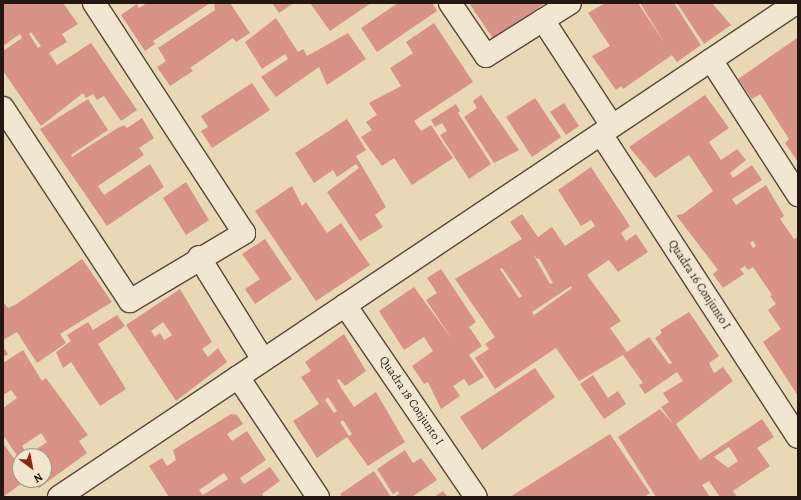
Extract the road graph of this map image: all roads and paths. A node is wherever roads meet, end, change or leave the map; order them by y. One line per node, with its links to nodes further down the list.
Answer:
1 (94, 3): 10 (street)
2 (450, 3): 5 (street)
3 (570, 3): 5 (street)
4 (796, 3): 6 (street)
5 (543, 20): 8 (street, Quadra 16 Conjunto I)
6 (711, 60): 8 (street); 9 (street)
7 (3, 108): 10 (street)
8 (606, 130): 11 (street); 14 (street, Quadra 16 Conjunto I)
9 (798, 195)
10 (199, 258): 12 (street)
11 (345, 305): 12 (street); 17 (street, Quadra 18 Conjunto I)
12 (263, 360): 13 (street)
13 (238, 377): 15 (street); 16 (street)
14 (798, 437)
15 (59, 497)
16 (318, 497)
17 (476, 497)

